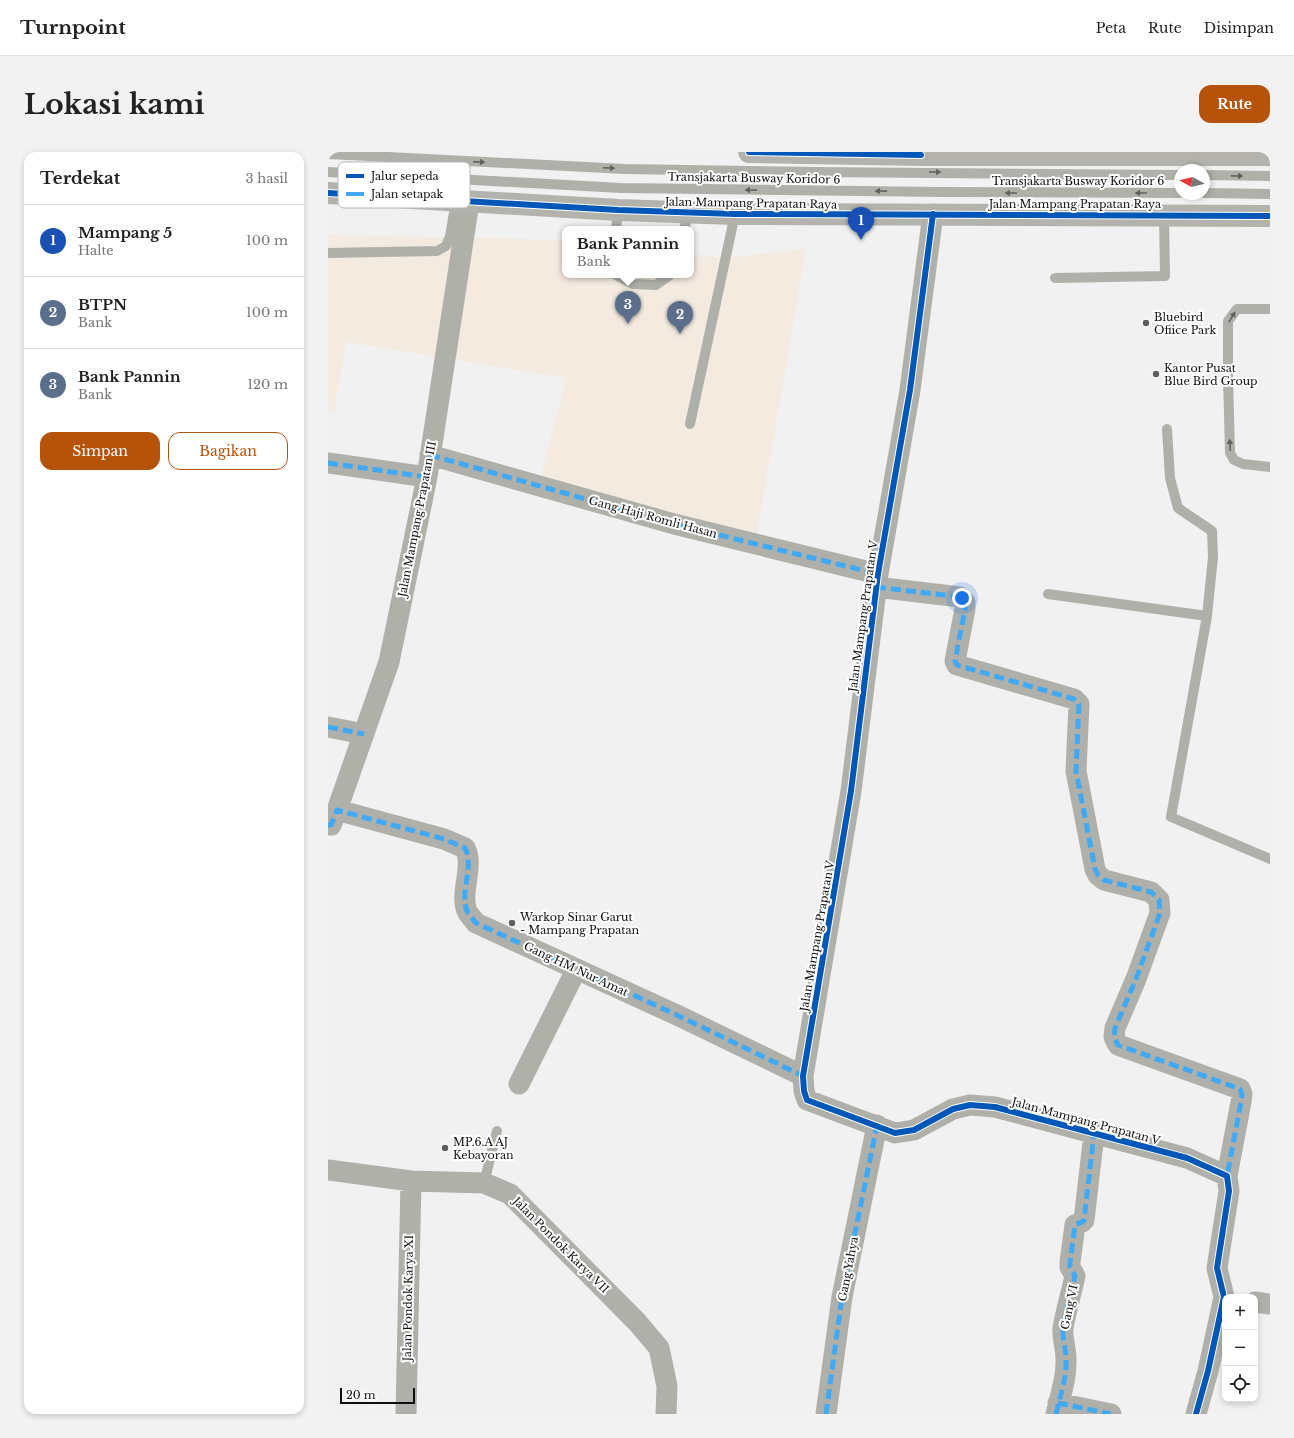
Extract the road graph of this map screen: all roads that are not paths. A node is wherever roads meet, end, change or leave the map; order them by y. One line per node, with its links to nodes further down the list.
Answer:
1 (749, 152): 2 (main road)
2 (794, 152): 3 (main road)
3 (821, 153): 4 (main road)
4 (921, 153): 5 (main road)
5 (1101, 153): 9 (main road)
6 (1244, 153): 8 (main road); 9 (main road)
7 (328, 154): 9 (lane, Transjakarta Busway Koridor 6, one-way to 9)
8 (1270, 155)
9 (1177, 160)
10 (328, 172): 11 (lane, Transjakarta Busway Koridor 6, one-way to 10)
11 (338, 173)
12 (1210, 175): 13 (lane, one-way to 13)
13 (1270, 176)
14 (470, 180): 16 (lane, Transjakarta Busway Koridor 6, one-way to 14)
15 (328, 193): 18 (main road, Jalan Mampang Prapatan Raya)
16 (1174, 193)
17 (1210, 193): 19 (lane)
18 (338, 194)
19 (1270, 194)
20 (470, 203): 27 (main road, Jalan Mampang Prapatan Raya)
21 (460, 208): 29 (lane)
22 (461, 208): 36 (street, Jalan Mampang Prapatan III)
23 (735, 214): 24 (main road, Jalan Mampang Prapatan Raya); 28 (main road, Jalan Mampang Prapatan Raya); 34 (lane)
24 (934, 214): 25 (main road, Jalan Mampang Prapatan Raya); 40 (street, Jalan Mampang Prapatan V)
25 (1164, 215): 26 (main road, Jalan Mampang Prapatan Raya); 32 (lane)
26 (1270, 216)
27 (617, 220): 28 (main road, Jalan Mampang Prapatan Raya)
28 (687, 221)
29 (328, 253)
30 (622, 278): 31 (lane)
31 (666, 278)
32 (1055, 278)
33 (1270, 309): 38 (lane, one-way to 33)
34 (690, 424)
35 (1167, 429): 42 (lane)
36 (430, 455): 39 (street, Jalan Mampang Prapatan III); 40 (street, Gang Haji Romli Hasan)
37 (328, 463): 39 (street)
38 (1270, 467)
39 (427, 477): 44 (street, Jalan Mampang Prapatan III)
40 (877, 581): 48 (street, Jalan Mampang Prapatan V); 54 (street, Gang Haji Romli Hasan)
41 (1048, 594): 42 (lane)
42 (1207, 616): 46 (lane)
43 (328, 726): 44 (street)
44 (364, 734): 45 (street, Jalan Mampang Prapatan III)
45 (332, 817): 47 (street, Gang HM Nur Amat)
46 (1270, 859)
47 (576, 970): 48 (street, Gang HM Nur Amat); 49 (street)
48 (803, 1076): 50 (street, Jalan Mampang Prapatan V)
49 (519, 1084)
50 (877, 1125): 52 (street, Jalan Mampang Prapatan V); 64 (street, Gang Yahya)
51 (498, 1131): 56 (lane)
52 (1094, 1134): 54 (street, Jalan Mampang Prapatan V); 61 (street, Gang VI)
53 (328, 1170): 55 (street, Jalan Pondok Karya VII)
54 (1227, 1176): 57 (street)
55 (411, 1181): 56 (street, Jalan Pondok Karya VII); 62 (street, Jalan Pondok Karya XI)
56 (484, 1183): 63 (street, Jalan Pondok Karya VII)
57 (1224, 1294)
58 (1258, 1302): 59 (street)
59 (1270, 1304)
60 (1222, 1310): 66 (street)
61 (1057, 1409): 65 (street)
62 (406, 1414)
63 (666, 1414)
64 (826, 1414)
65 (1111, 1414)
66 (1196, 1414)

